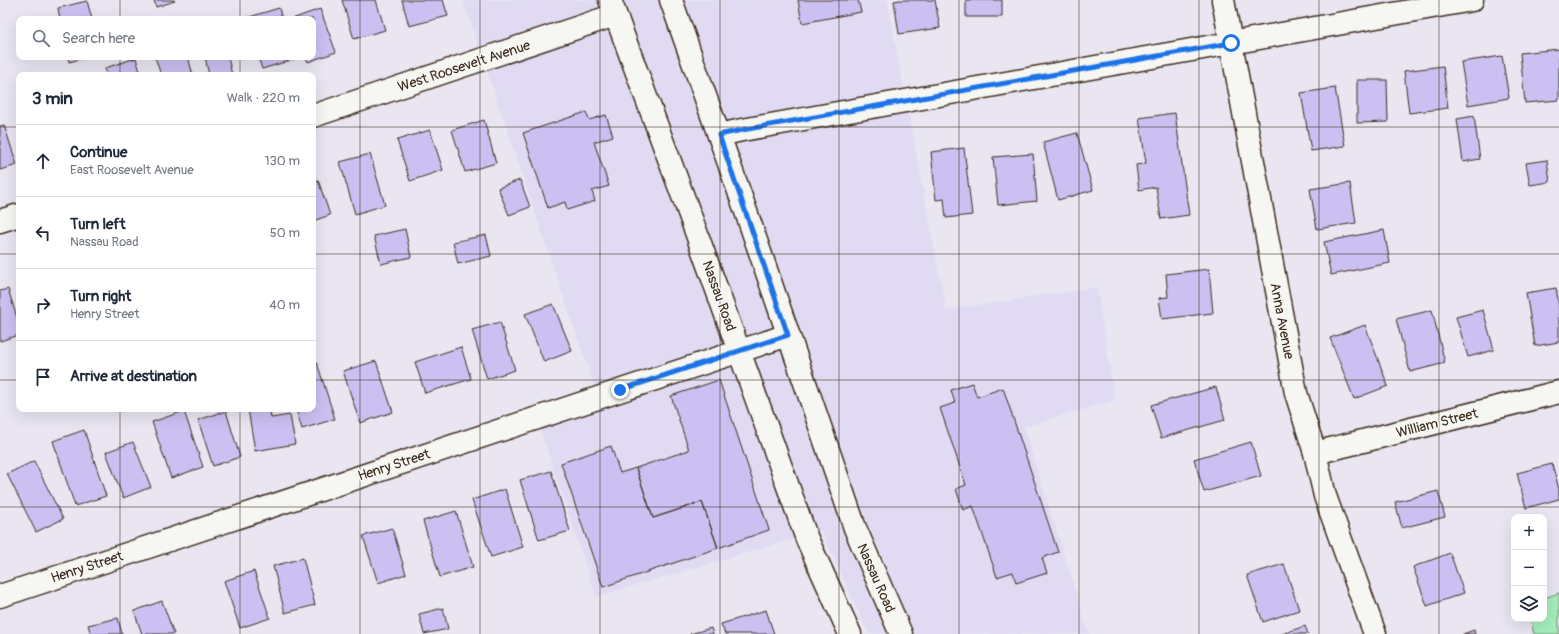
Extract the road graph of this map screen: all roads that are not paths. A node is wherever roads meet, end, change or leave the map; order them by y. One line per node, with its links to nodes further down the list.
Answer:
1 (671, 0): 7 (street, Nassau Road)
2 (1223, 0): 5 (street, Anna Avenue)
3 (1472, 0): 5 (street)
4 (612, 8): 6 (street, West Roosevelt Avenue); 11 (street, Nassau Road)
5 (1231, 43): 7 (street); 13 (street, Anna Avenue)
6 (316, 115)
7 (719, 135): 10 (street, Nassau Road)
8 (16, 216): 9 (street)
9 (0, 221)
10 (788, 335): 11 (street, Henry Street); 16 (street, Nassau Road)
11 (739, 351): 14 (street, Henry Street); 15 (street, Nassau Road)
12 (1559, 392): 13 (street, William Street)
13 (1315, 454): 17 (street, Anna Avenue)
14 (0, 596)
15 (850, 634)
16 (901, 634)
17 (1375, 634)

